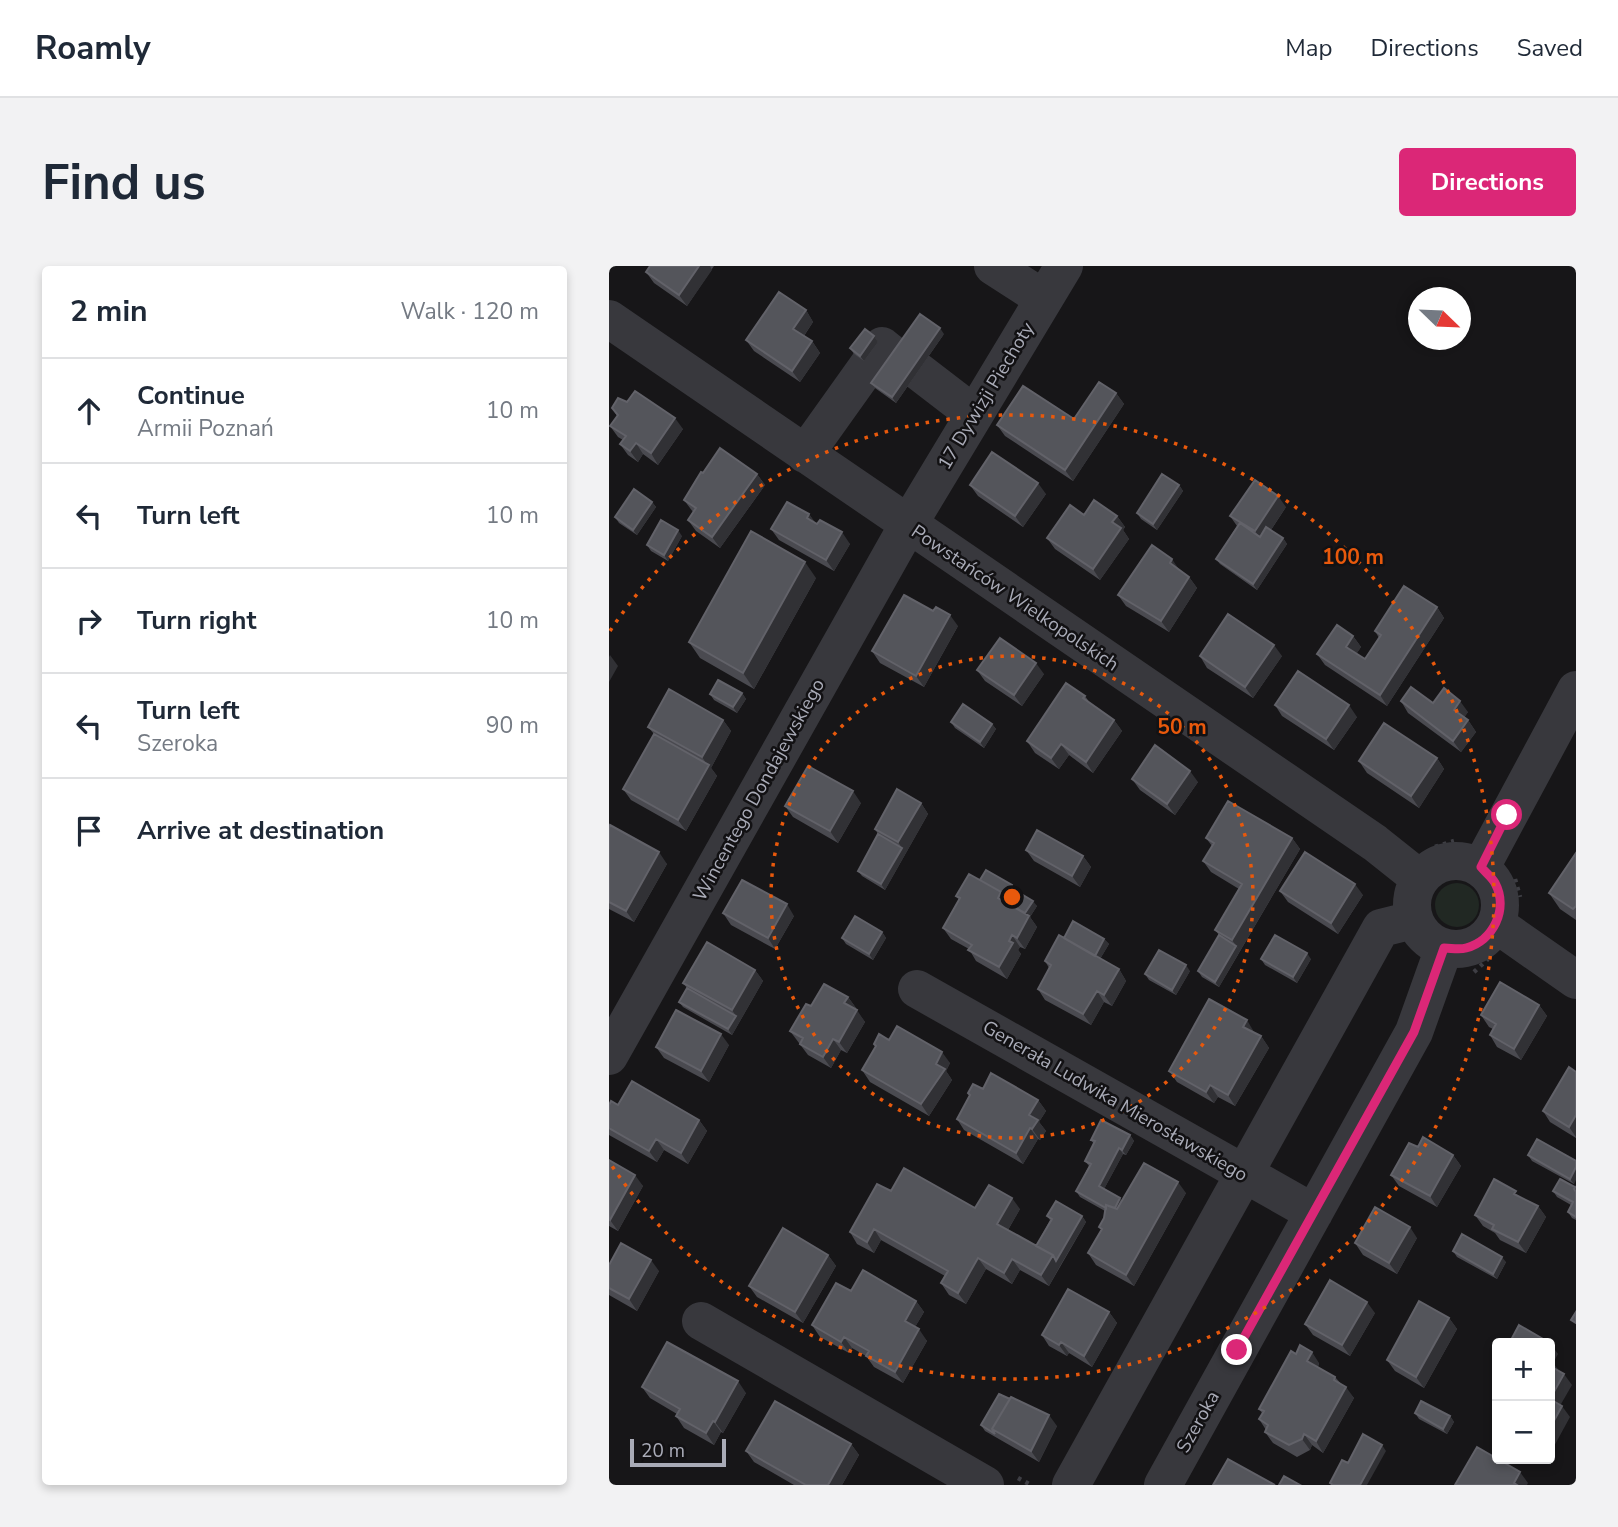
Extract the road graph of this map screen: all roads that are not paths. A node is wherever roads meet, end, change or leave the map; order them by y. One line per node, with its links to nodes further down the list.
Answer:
1 (993, 266): 3 (street)
2 (1064, 266): 3 (street, 17 Dywizji Piechoty)
3 (1044, 299): 5 (street, 17 Dywizji Piechoty)
4 (609, 319): 6 (street, Powstańców Wielkopolskich)
5 (974, 415): 6 (street); 7 (street, 17 Dywizji Piechoty)
6 (805, 454): 7 (street, Powstańców Wielkopolskich)
7 (908, 525): 10 (street, Powstańców Wielkopolskich); 16 (street, Wincentego Dondajewskiego)
8 (1576, 690): 9 (street)
9 (1484, 861): 10 (street); 12 (street)
10 (1424, 862): 11 (street)
11 (1413, 920): 13 (street); 17 (street)
12 (1504, 929): 13 (street); 14 (street)
13 (1444, 948): 18 (street, Szeroka)
14 (1576, 980)
15 (917, 989): 17 (street, Generała Ludwika Mierosławskiego)
16 (609, 1056)
17 (1245, 1174): 18 (street, Generała Ludwika Mierosławskiego); 21 (street)
18 (1314, 1213): 22 (street, Szeroka)
19 (701, 1321): 20 (street)
20 (985, 1485)
21 (1071, 1485)
22 (1163, 1485)

